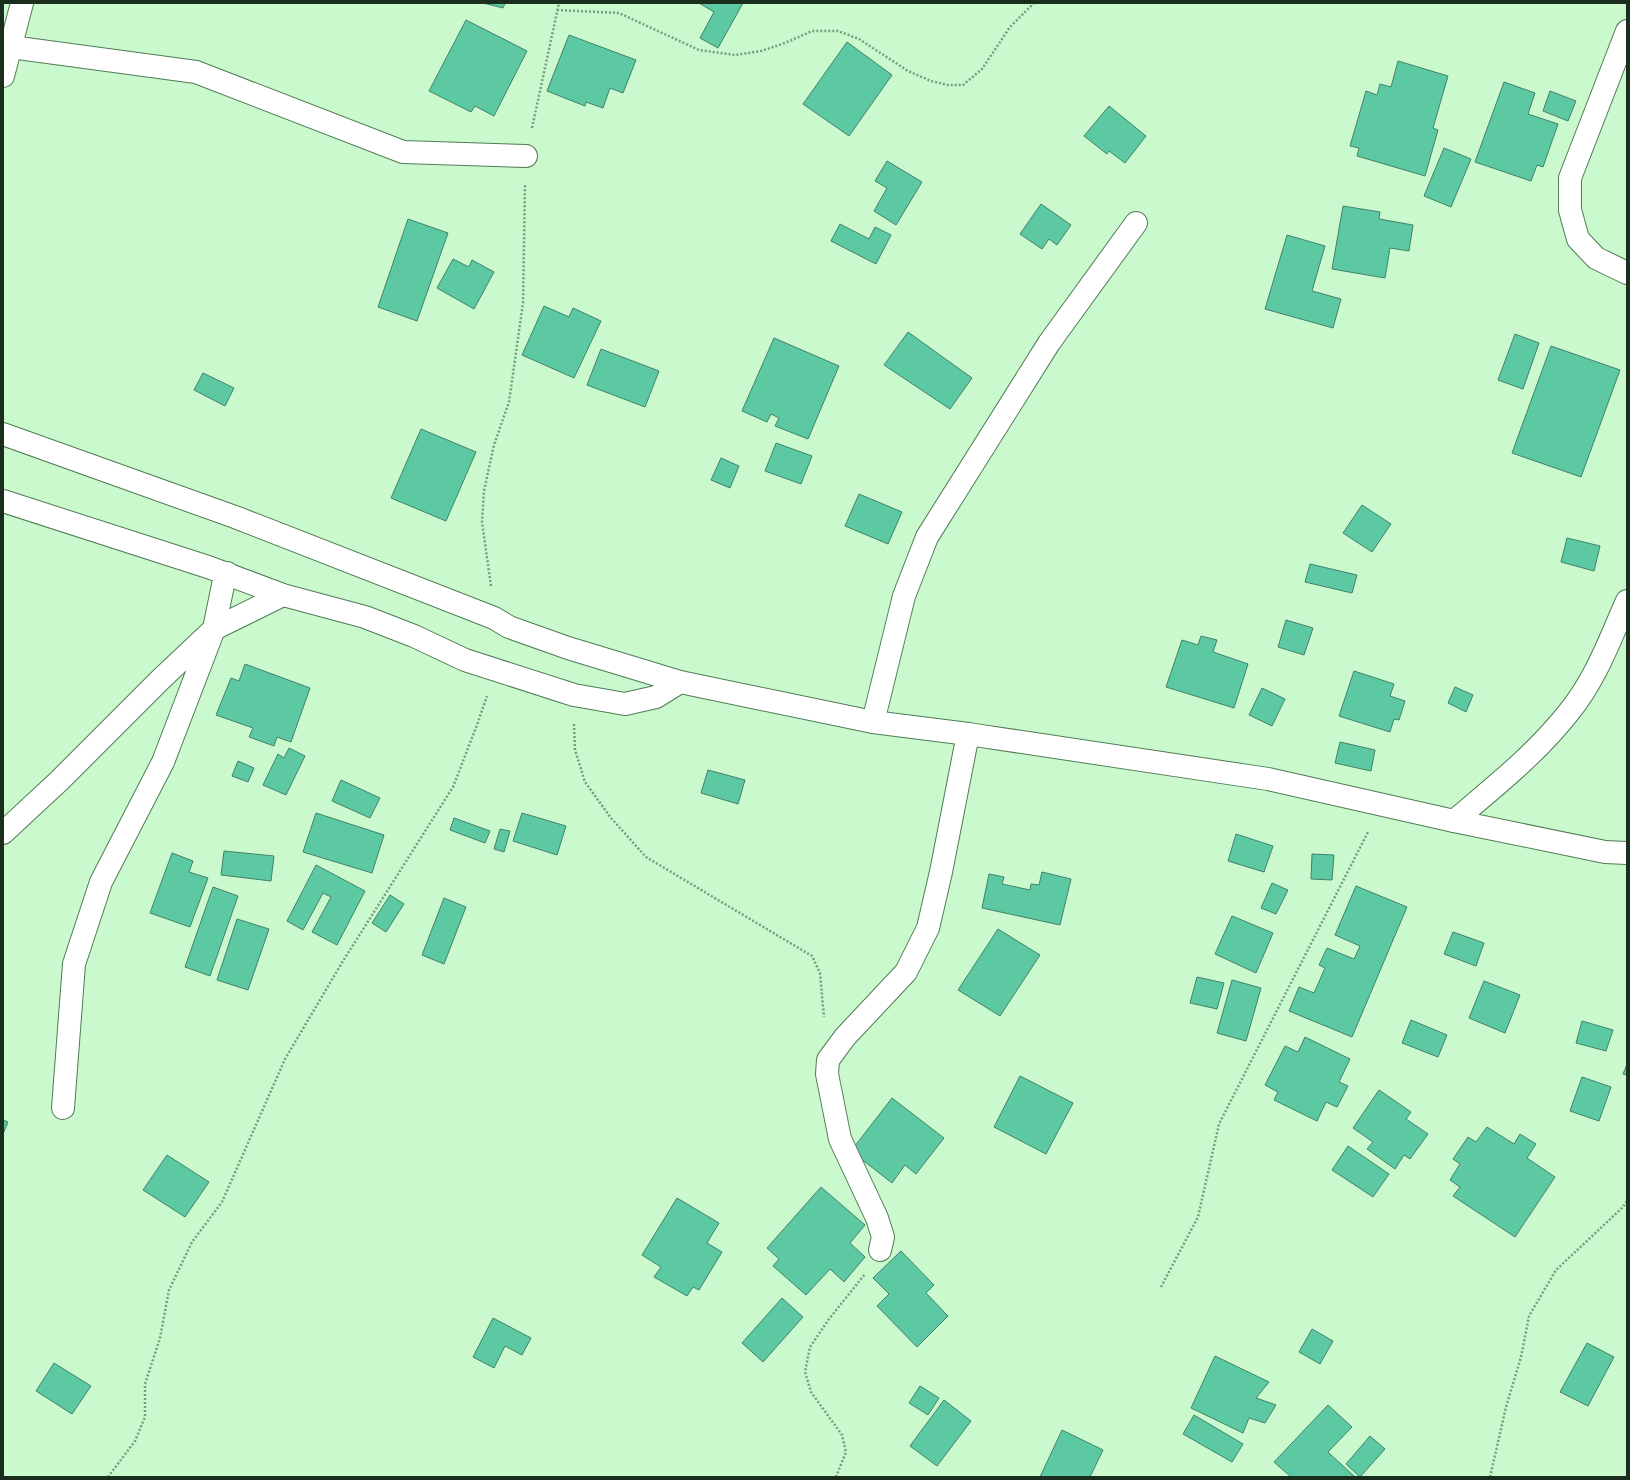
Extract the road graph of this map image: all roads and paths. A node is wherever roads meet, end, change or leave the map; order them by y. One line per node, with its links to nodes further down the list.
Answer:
1 (559, 3): 3 (path)
2 (1034, 3): 3 (path)
3 (558, 10): 8 (path)
4 (14, 15): 6 (street)
5 (1627, 31): 10 (street)
6 (11, 47): 7 (street); 8 (street)
7 (3, 76)
8 (526, 156): 16 (path)
9 (1136, 223): 21 (street)
10 (1627, 273)
11 (3, 434): 16 (street)
12 (3, 501): 13 (street)
13 (227, 573): 14 (street); 17 (street)
14 (283, 595): 17 (street); 18 (street)
15 (1627, 601): 24 (street)
16 (494, 618): 19 (street)
17 (214, 629): 25 (street); 28 (street)
18 (495, 669): 20 (street); 32 (path)
19 (680, 682): 20 (street); 21 (street)
20 (574, 695): 27 (path)
21 (873, 722): 22 (street)
22 (968, 734): 23 (street); 27 (street)
23 (1382, 804): 24 (street); 31 (path)
24 (1454, 821): 26 (street)
25 (3, 833)
26 (1627, 853)
27 (828, 1060): 30 (street)
28 (63, 1108)
29 (1627, 1201): 34 (path)
30 (880, 1250): 33 (path)
31 (1161, 1287)
32 (108, 1477)
33 (836, 1477)
34 (1490, 1477)

